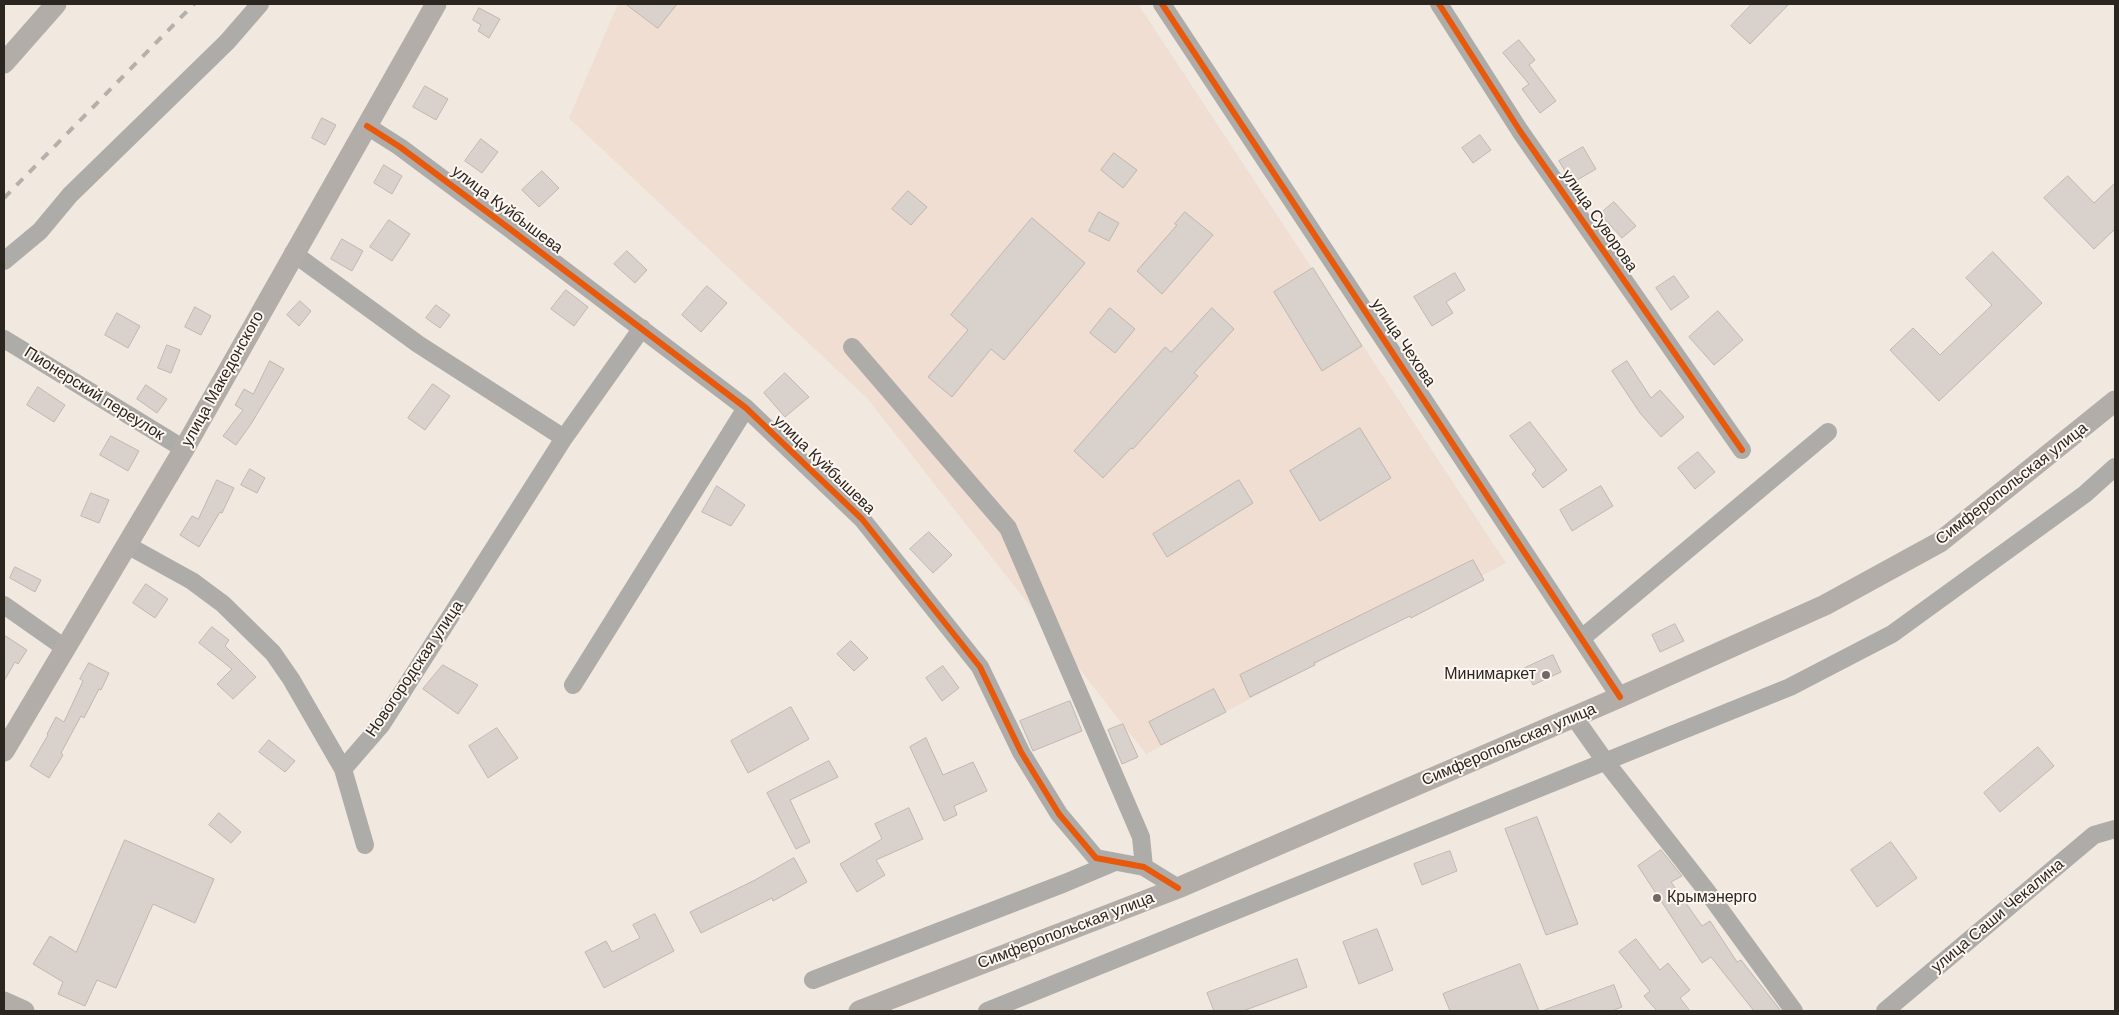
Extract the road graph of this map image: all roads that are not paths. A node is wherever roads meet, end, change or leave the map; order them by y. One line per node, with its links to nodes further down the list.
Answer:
1 (56, 4): 6 (main road)
2 (260, 4): 9 (street)
3 (436, 4): 7 (main road, улица Македонского)
4 (1162, 4): 22 (street, улица Чехова)
5 (1439, 4): 18 (street, улица Суворова)
6 (4, 63)
7 (367, 126): 8 (main road, улица Македонского); 10 (street, улица Куйбышева)
8 (293, 253): 16 (street); 17 (main road, улица Македонского)
9 (4, 261)
10 (642, 328): 14 (street, улица Куйбышева); 16 (street, Новогородская улица)
11 (4, 338): 17 (street, Пионерский переулок)
12 (852, 347): 33 (street)
13 (2115, 401): 25 (main road, Симферопольская улица)
14 (746, 408): 24 (street); 32 (street, улица Куйбышева)
15 (1828, 432): 22 (street)
16 (564, 438): 29 (street, Новогородская улица)
17 (184, 449): 20 (main road, улица Македонского)
18 (1742, 450)
19 (2115, 467): 28 (street)
20 (128, 545): 23 (main road, улица Македонского); 29 (street)
21 (4, 605): 23 (street)
22 (1582, 638): 25 (street, улица Чехова)
23 (65, 648): 27 (main road, улица Македонского)
24 (574, 685)
25 (1620, 697): 26 (main road, Симферопольская улица)
26 (1574, 716): 28 (street); 34 (main road, Симферопольская улица)
27 (4, 751)
28 (1605, 761): 39 (street); 40 (street)
29 (343, 768): 31 (street)
30 (2115, 829): 41 (street, улица Саши Чекалина)
31 (365, 845)
32 (1116, 861): 33 (street, улица Куйбышева); 35 (street)
33 (1144, 867): 34 (street, улица Куйбышева)
34 (1178, 888): 38 (main road, Симферопольская улица)
35 (813, 980)
36 (4, 1002): 37 (main road)
37 (24, 1011)
38 (859, 1011)
39 (987, 1011)
40 (1794, 1011)
41 (1885, 1011)

